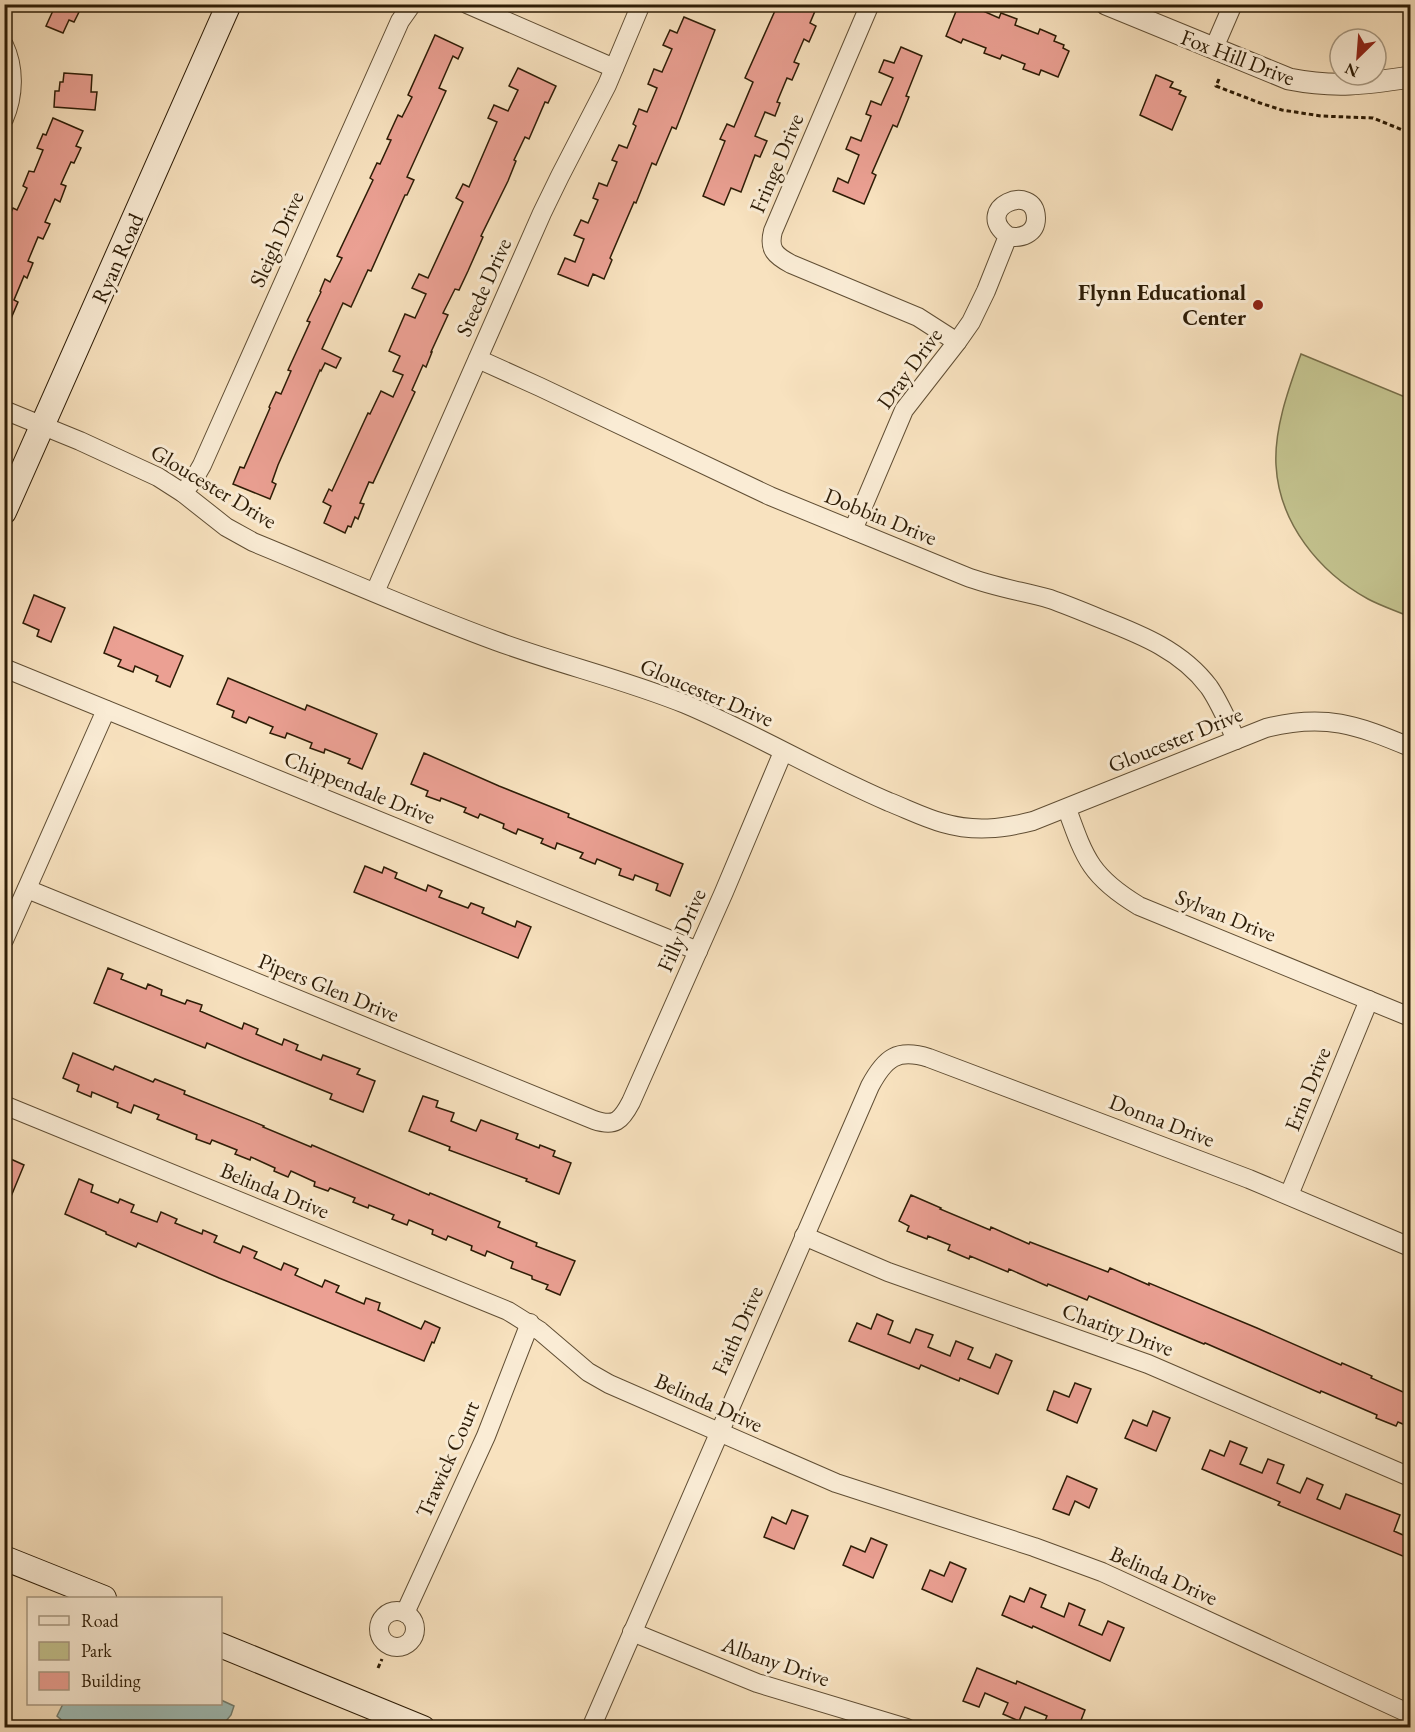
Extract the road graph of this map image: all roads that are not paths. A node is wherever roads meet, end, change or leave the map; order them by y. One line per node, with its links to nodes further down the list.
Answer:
1 (230, 4): 17 (main road, Ryan Road)
2 (412, 4): 18 (street, Sleigh Drive)
3 (467, 4): 10 (street)
4 (641, 4): 10 (street, Steede Drive)
5 (870, 4): 14 (street, Fringe Drive)
6 (1106, 4): 9 (street, Fox Hill Drive)
7 (1233, 4): 9 (street)
8 (4, 45): 12 (street)
9 (1214, 48): 11 (street, Fox Hill Drive)
10 (614, 68): 15 (street, Steede Drive)
11 (1410, 77)
12 (4, 118)
13 (1008, 236): 14 (street, Dray Drive)
14 (957, 342): 20 (street, Dray Drive)
15 (478, 359): 20 (street, Dobbin Drive); 21 (street, Steede Drive)
16 (4, 410): 17 (street, Gloucester Drive)
17 (42, 426): 18 (street, Gloucester Drive); 19 (main road, Ryan Road)
18 (183, 493): 21 (street, Gloucester Drive)
19 (4, 512)
20 (853, 530): 24 (street, Dobbin Drive)
21 (375, 592): 26 (street, Gloucester Drive)
22 (4, 668): 23 (street, Chippendale Drive)
23 (106, 710): 28 (street); 30 (street, Chippendale Drive)
24 (1236, 740): 25 (street, Gloucester Drive); 27 (street, Gloucester Drive)
25 (1410, 747)
26 (783, 752): 27 (street, Gloucester Drive); 30 (street, Filly Drive)
27 (1067, 809): 31 (street, Sylvan Drive)
28 (27, 889): 29 (street); 35 (street, Pipers Glen Drive)
29 (4, 940)
30 (698, 951): 35 (street, Filly Drive)
31 (1369, 1000): 32 (street, Sylvan Drive); 36 (street, Erin Drive)
32 (1410, 1017)
33 (893, 1057): 36 (street, Donna Drive); 37 (street, Faith Drive)
34 (4, 1105): 39 (street, Belinda Drive)
35 (615, 1122)
36 (1289, 1195): 38 (street, Donna Drive)
37 (804, 1236): 40 (street, Faith Drive); 41 (street, Charity Drive)
38 (1410, 1247)
39 (530, 1323): 40 (street, Belinda Drive); 44 (street, Trawick Court)
40 (718, 1432): 45 (street, Faith Drive); 47 (street, Belinda Drive)
41 (1410, 1477)
42 (4, 1558): 43 (main road)
43 (99, 1597)
44 (405, 1613)
45 (632, 1632): 49 (street, Faith Drive); 50 (street, Albany Drive)
46 (222, 1647): 48 (main road)
47 (1410, 1714)
48 (423, 1728)
49 (591, 1728)
50 (907, 1728)

